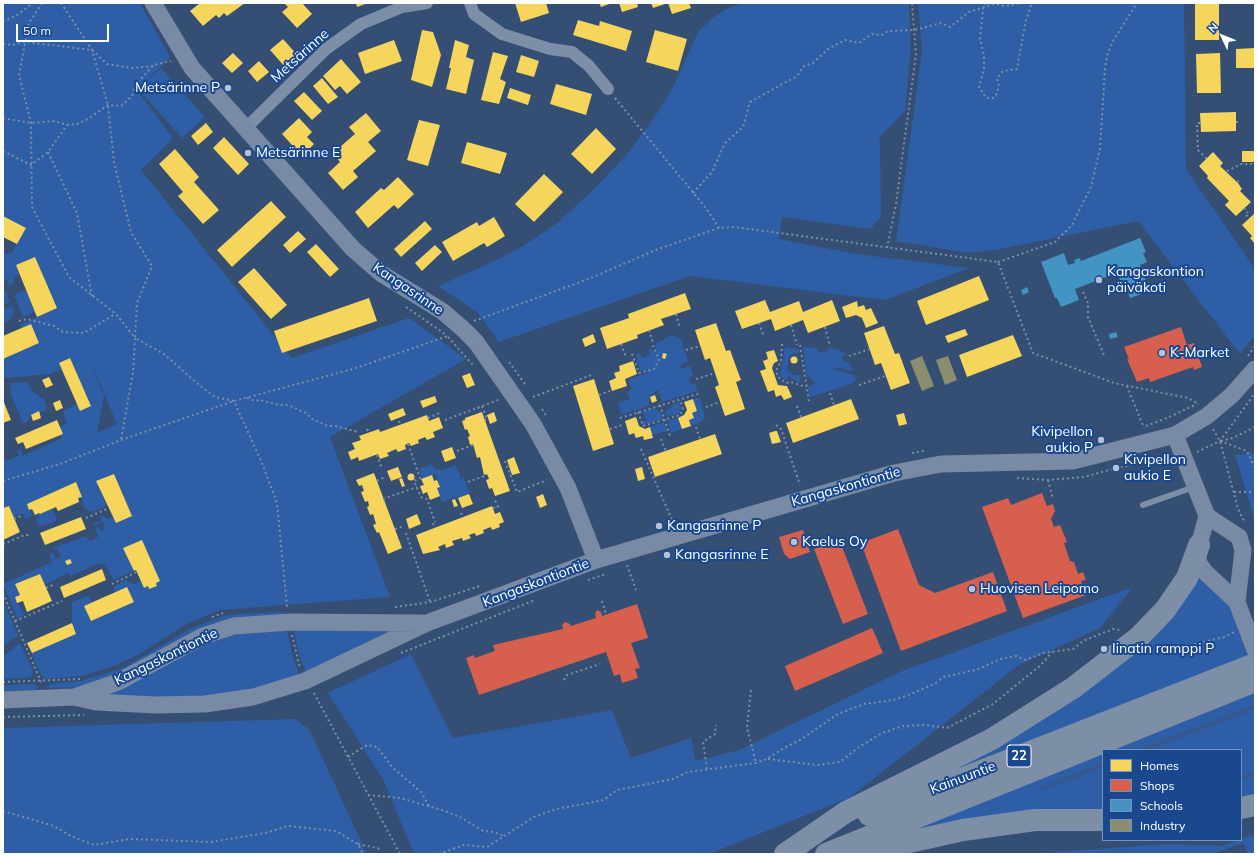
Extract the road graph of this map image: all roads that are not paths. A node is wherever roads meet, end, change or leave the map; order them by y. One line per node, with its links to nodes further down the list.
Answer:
1 (153, 3): 5 (street, Kangasrinne)
2 (427, 3): 5 (street, Metsärinne)
3 (470, 3): 4 (street)
4 (608, 89)
5 (246, 128): 13 (street, Kangasrinne)
6 (1255, 369): 7 (street, Kangaskontiontie)
7 (1175, 435): 8 (street); 13 (street, Kangaskontiontie)
8 (1196, 487): 9 (lane); 10 (street)
9 (1143, 505)
10 (1207, 516): 11 (street); 12 (street)
11 (1228, 529): 12 (street); 14 (street)
12 (1199, 545): 14 (street); 24 (highway)
13 (596, 560): 15 (street, Kangaskontiontie)
14 (1239, 607): 16 (street, bridge)
15 (427, 623): 19 (street, Kangaskontiontie); 19 (street, Kangaskontiontie)
16 (1255, 650)
17 (1255, 664): 24 (highway, Kainuuntie / 22)
18 (1255, 681): 25 (highway, Kainuuntie / 22)
19 (74, 697): 20 (street, Kangaskontiontie)
20 (3, 700)
21 (1255, 805): 22 (highway)
22 (1242, 808)
23 (1102, 820): 26 (highway)
24 (785, 854)
25 (826, 854)
26 (856, 854)

